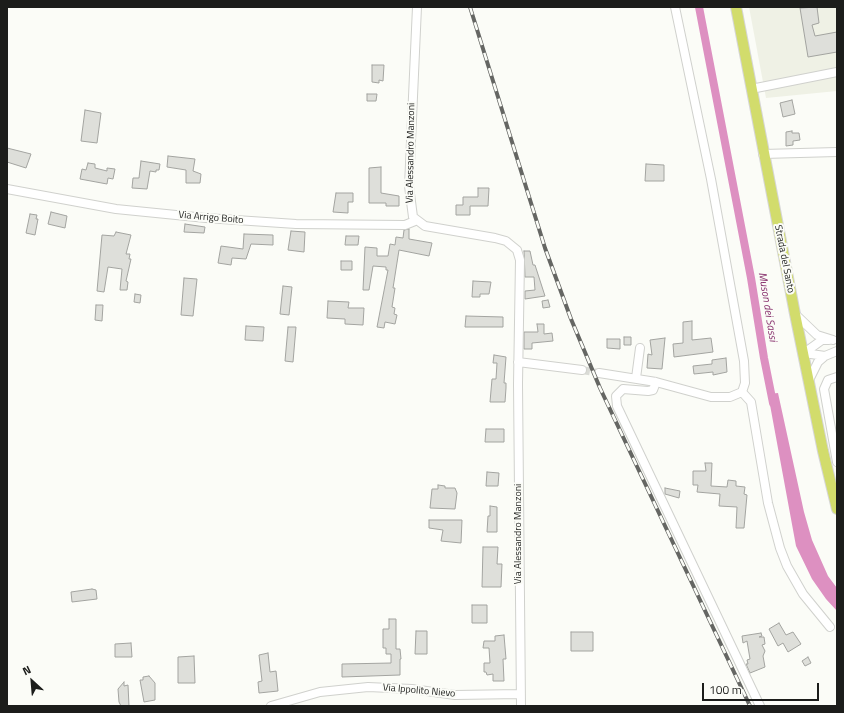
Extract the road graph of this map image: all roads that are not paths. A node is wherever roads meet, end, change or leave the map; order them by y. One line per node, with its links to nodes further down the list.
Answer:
1 (417, 7): 9 (street, Via Alessandro Manzoni)
2 (675, 7): 23 (street)
3 (736, 7): 5 (main road, Strada del Santo)
4 (837, 72): 5 (street)
5 (751, 89): 7 (main road, Strada del Santo)
6 (837, 152): 7 (street)
7 (763, 154): 10 (main road, Strada del Santo)
8 (7, 189): 9 (street, Via Arrigo Boito)
9 (415, 220): 16 (street, Via Alessandro Manzoni)
10 (795, 314): 11 (street); 14 (main road, Strada del Santo)
11 (835, 340): 14 (street)
12 (640, 348): 20 (street)
13 (837, 351): 15 (street)
14 (804, 353): 15 (street); 21 (main road, Strada del Santo)
15 (825, 356): 21 (street)
16 (518, 362): 17 (street); 28 (street, Via Alessandro Manzoni)
17 (582, 370)
18 (599, 373): 20 (street)
19 (837, 377): 24 (street)
20 (636, 378): 22 (street)
21 (809, 380): 26 (main road, Strada del Santo)
22 (656, 382): 23 (street); 31 (street)
23 (742, 392): 27 (street)
24 (836, 449): 25 (street)
25 (837, 462)
26 (837, 509)
27 (830, 627)
28 (520, 694): 29 (street, Via Ippolito Nievo); 30 (street, Via Alessandro Manzoni)
29 (271, 706)
30 (521, 706)
31 (760, 706)

